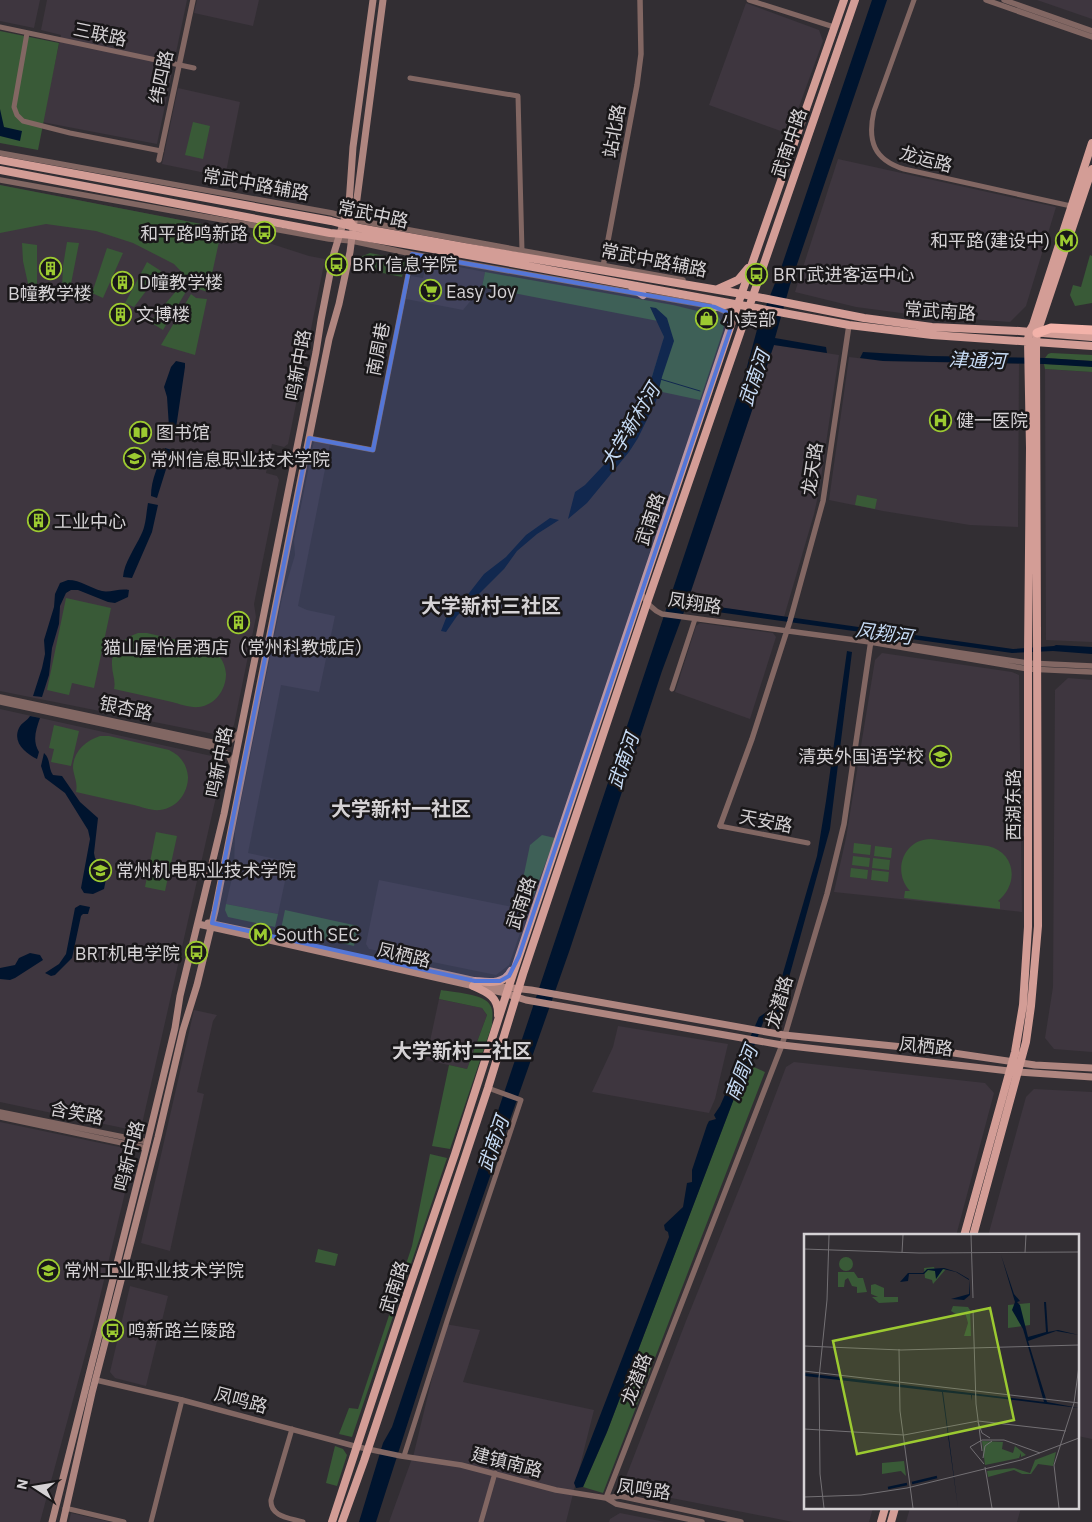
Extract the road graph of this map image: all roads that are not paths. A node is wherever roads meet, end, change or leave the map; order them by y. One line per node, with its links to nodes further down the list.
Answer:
1 (193, 0): 16 (street, 纬四路)
2 (373, 0): 28 (main road, 鸣新中路)
3 (383, 0): 29 (main road, 鸣新中路)
4 (640, 0): 41 (street, 站北路)
5 (748, 0): 12 (street)
6 (844, 0): 12 (main road, 武南中路)
7 (855, 0): 42 (main road, 武南中路)
8 (914, 0): 27 (street, 龙运路)
9 (986, 0): 15 (street)
10 (1004, 0): 13 (street)
11 (0, 27): 14 (street, 三联路)
12 (834, 28): 39 (main road, 武南中路)
13 (1092, 30)
14 (27, 33): 16 (street, 三联路); 20 (street)
15 (1092, 37)
16 (179, 65): 17 (street, 三联路); 20 (street, 纬四路)
17 (194, 68)
18 (410, 78): 33 (street)
19 (1092, 143): 27 (main road)
20 (161, 151): 23 (street, 纬四路)
21 (0, 153): 28 (street, 常武中路辅路)
22 (0, 160): 28 (main road, 常武中路)
23 (159, 160)
24 (1092, 169): 57 (main road)
25 (0, 170): 30 (main road, 常武中路)
26 (0, 180): 30 (street)
27 (1071, 206): 57 (main road)
28 (344, 220): 29 (main road, 常武中路); 30 (main road, 鸣新中路)
29 (354, 232): 30 (main road, 常武中路); 31 (main road, 常武中路); 33 (street, 常武中路辅路); 34 (street, 常武中路辅路); 36 (main road, 常武中路); 61 (main road, 鸣新中路)
30 (339, 237): 74 (main road, 鸣新中路)
31 (418, 248): 32 (main road, 常武中路); 35 (main road)
32 (435, 250): 35 (main road); 37 (main road, 常武中路)
33 (522, 251): 36 (main road); 38 (main road); 41 (street, 常武中路辅路)
34 (412, 254): 35 (street, 常武中路辅路); 61 (street, 南周巷)
35 (427, 256): 40 (street, 常武中路辅路)
36 (514, 256): 38 (main road, 常武中路)
37 (480, 258): 40 (main road); 43 (main road, 常武中路)
38 (528, 258): 41 (main road, 常武中路)
39 (754, 259): 44 (main road); 45 (main road, 武南中路)
40 (470, 264): 46 (street, 常武中路辅路)
41 (603, 268): 44 (main road, 常武中路)
42 (759, 277): 47 (main road, 武南中路); 48 (main road)
43 (630, 285): 46 (main road); 49 (main road, 常武中路)
44 (717, 289): 45 (main road, 常武中路)
45 (742, 294): 47 (main road, 常武中路); 49 (main road, 武南路)
46 (643, 295): 51 (street, 常武中路辅路)
47 (753, 296): 48 (main road); 50 (main road, 武南路)
48 (766, 298): 57 (main road, 常武南路)
49 (735, 304): 50 (main road, 常武中路); 51 (main road); 54 (main road, 武南路)
50 (750, 306): 52 (main road); 56 (main road, 武南路)
51 (715, 307): 54 (street)
52 (761, 311): 53 (main road, 常武南路); 56 (main road)
53 (849, 325): 57 (main road, 常武南路); 65 (street, 龙天路)
54 (731, 327): 62 (main road, 武南路)
55 (1092, 330): 57 (highway)
56 (739, 335): 63 (main road, 武南路)
57 (1033, 337): 58 (main road, 常武南路); 59 (main road, 常武南路); 60 (main road); 60 (main road)
58 (1092, 337)
59 (1092, 346)
60 (1032, 366): 67 (main road, 西湖东路); 68 (main road, 西湖东路)
61 (309, 438): 79 (main road, 鸣新中路)
62 (641, 593): 63 (street, 凤翔路); 80 (main road, 武南路)
63 (648, 601): 64 (street, 凤翔路); 82 (main road, 武南路)
64 (690, 617): 65 (street, 凤翔路); 71 (street)
65 (787, 629): 66 (street, 凤翔路); 76 (street, 龙天路)
66 (871, 641): 67 (street, 凤翔路); 86 (street, 龙潜路)
67 (1028, 666): 68 (street, 凤翔路); 88 (main road, 西湖东路)
68 (1037, 666): 69 (street, 凤翔路); 70 (street, 凤翔路); 88 (main road, 西湖东路)
69 (1092, 666)
70 (1092, 672)
71 (672, 689)
72 (0, 697): 74 (street, 银杏路)
73 (0, 702): 75 (street, 银杏路)
74 (240, 731): 75 (main road, 鸣新中路)
75 (233, 767): 78 (main road, 鸣新中路)
76 (720, 826): 77 (street, 天安路)
77 (808, 843)
78 (198, 924): 79 (main road, 凤栖路); 95 (main road, 鸣新中路)
79 (211, 925): 81 (main road, 凤栖路); 98 (main road, 鸣新中路)
80 (519, 956): 81 (main road); 83 (main road, 武南路)
81 (474, 983): 83 (main road, 凤栖路); 85 (main road)
82 (518, 989): 83 (main road, 凤栖路); 84 (main road, 武南路); 86 (main road, 凤栖路)
83 (507, 991): 84 (main road, 凤栖路); 85 (main road, 武南路)
84 (515, 997): 87 (main road, 凤栖路); 92 (main road, 武南路)
85 (496, 1026): 101 (main road, 武南路)
86 (784, 1035): 87 (street, 龙潜路); 88 (main road, 凤栖路)
87 (782, 1046): 90 (main road, 凤栖路); 106 (street, 龙潜路)
88 (1017, 1062): 89 (main road, 凤栖路); 90 (main road, 西湖东路)
89 (1092, 1068)
90 (1014, 1071): 91 (main road, 凤栖路); 96 (main road, 西湖东路); 97 (main road, 西湖东路)
91 (1092, 1077)
92 (488, 1088): 102 (main road, 武南路); 104 (street)
93 (0, 1112): 95 (street, 含笑路)
94 (0, 1117): 95 (street, 含笑路)
95 (147, 1145): 108 (main road, 鸣新中路)
96 (965, 1234)
97 (973, 1234)
98 (96, 1380): 99 (street, 凤鸣路); 107 (main road, 鸣新中路)
99 (182, 1400): 100 (street, 凤鸣路); 111 (street)
100 (292, 1429): 101 (street, 凤鸣路); 112 (street)
101 (358, 1447): 102 (street, 凤鸣路); 113 (main road, 武南路)
102 (368, 1448): 103 (street, 凤鸣路); 114 (main road, 武南路)
103 (379, 1450): 104 (street, 建镇南路)
104 (402, 1456): 105 (street, 建镇南路)
105 (495, 1473): 106 (street, 建镇南路); 115 (street)
106 (606, 1498): 116 (street, 凤鸣路); 117 (street, 凤鸣路)
107 (65, 1508): 109 (main road, 鸣新中路); 110 (street)
108 (52, 1522)
109 (62, 1522)
110 (124, 1522)
111 (151, 1522)
112 (303, 1522)
113 (332, 1522)
114 (342, 1522)
115 (481, 1522)
116 (702, 1522)
117 (741, 1522)

